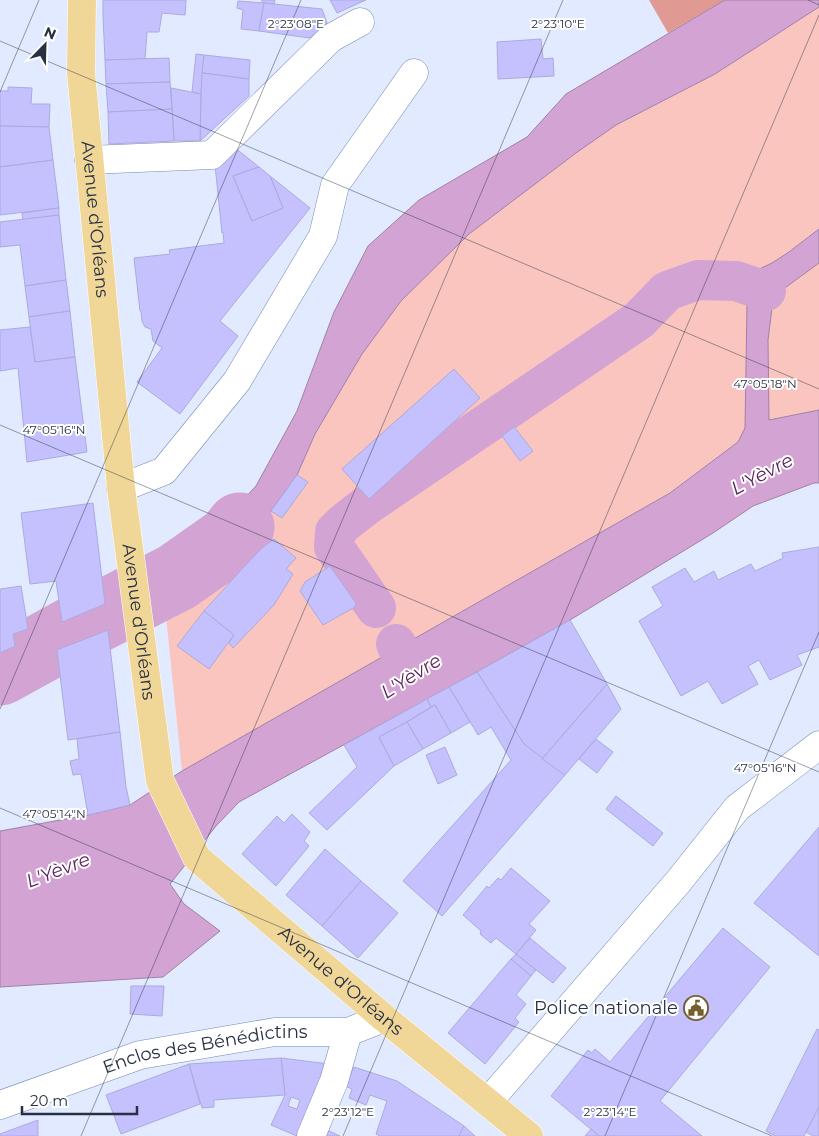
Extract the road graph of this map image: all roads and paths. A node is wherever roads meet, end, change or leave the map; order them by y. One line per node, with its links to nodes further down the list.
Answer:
1 (82, 0): 4 (main road, Avenue d'Orléans)
2 (360, 22): 4 (street)
3 (414, 73): 5 (street)
4 (89, 160): 5 (main road, Avenue d'Orléans)
5 (121, 488): 7 (main road, Avenue d'Orléans)
6 (819, 745): 9 (street)
7 (384, 1018): 8 (street, Enclos des Bénédictins); 9 (main road, Avenue d'Orléans)
8 (348, 1032): 10 (street, Enclos des Bénédictins); 11 (street)
9 (488, 1102): 12 (main road, Avenue d'Orléans)
10 (0, 1105)
11 (311, 1136)
12 (529, 1136)

